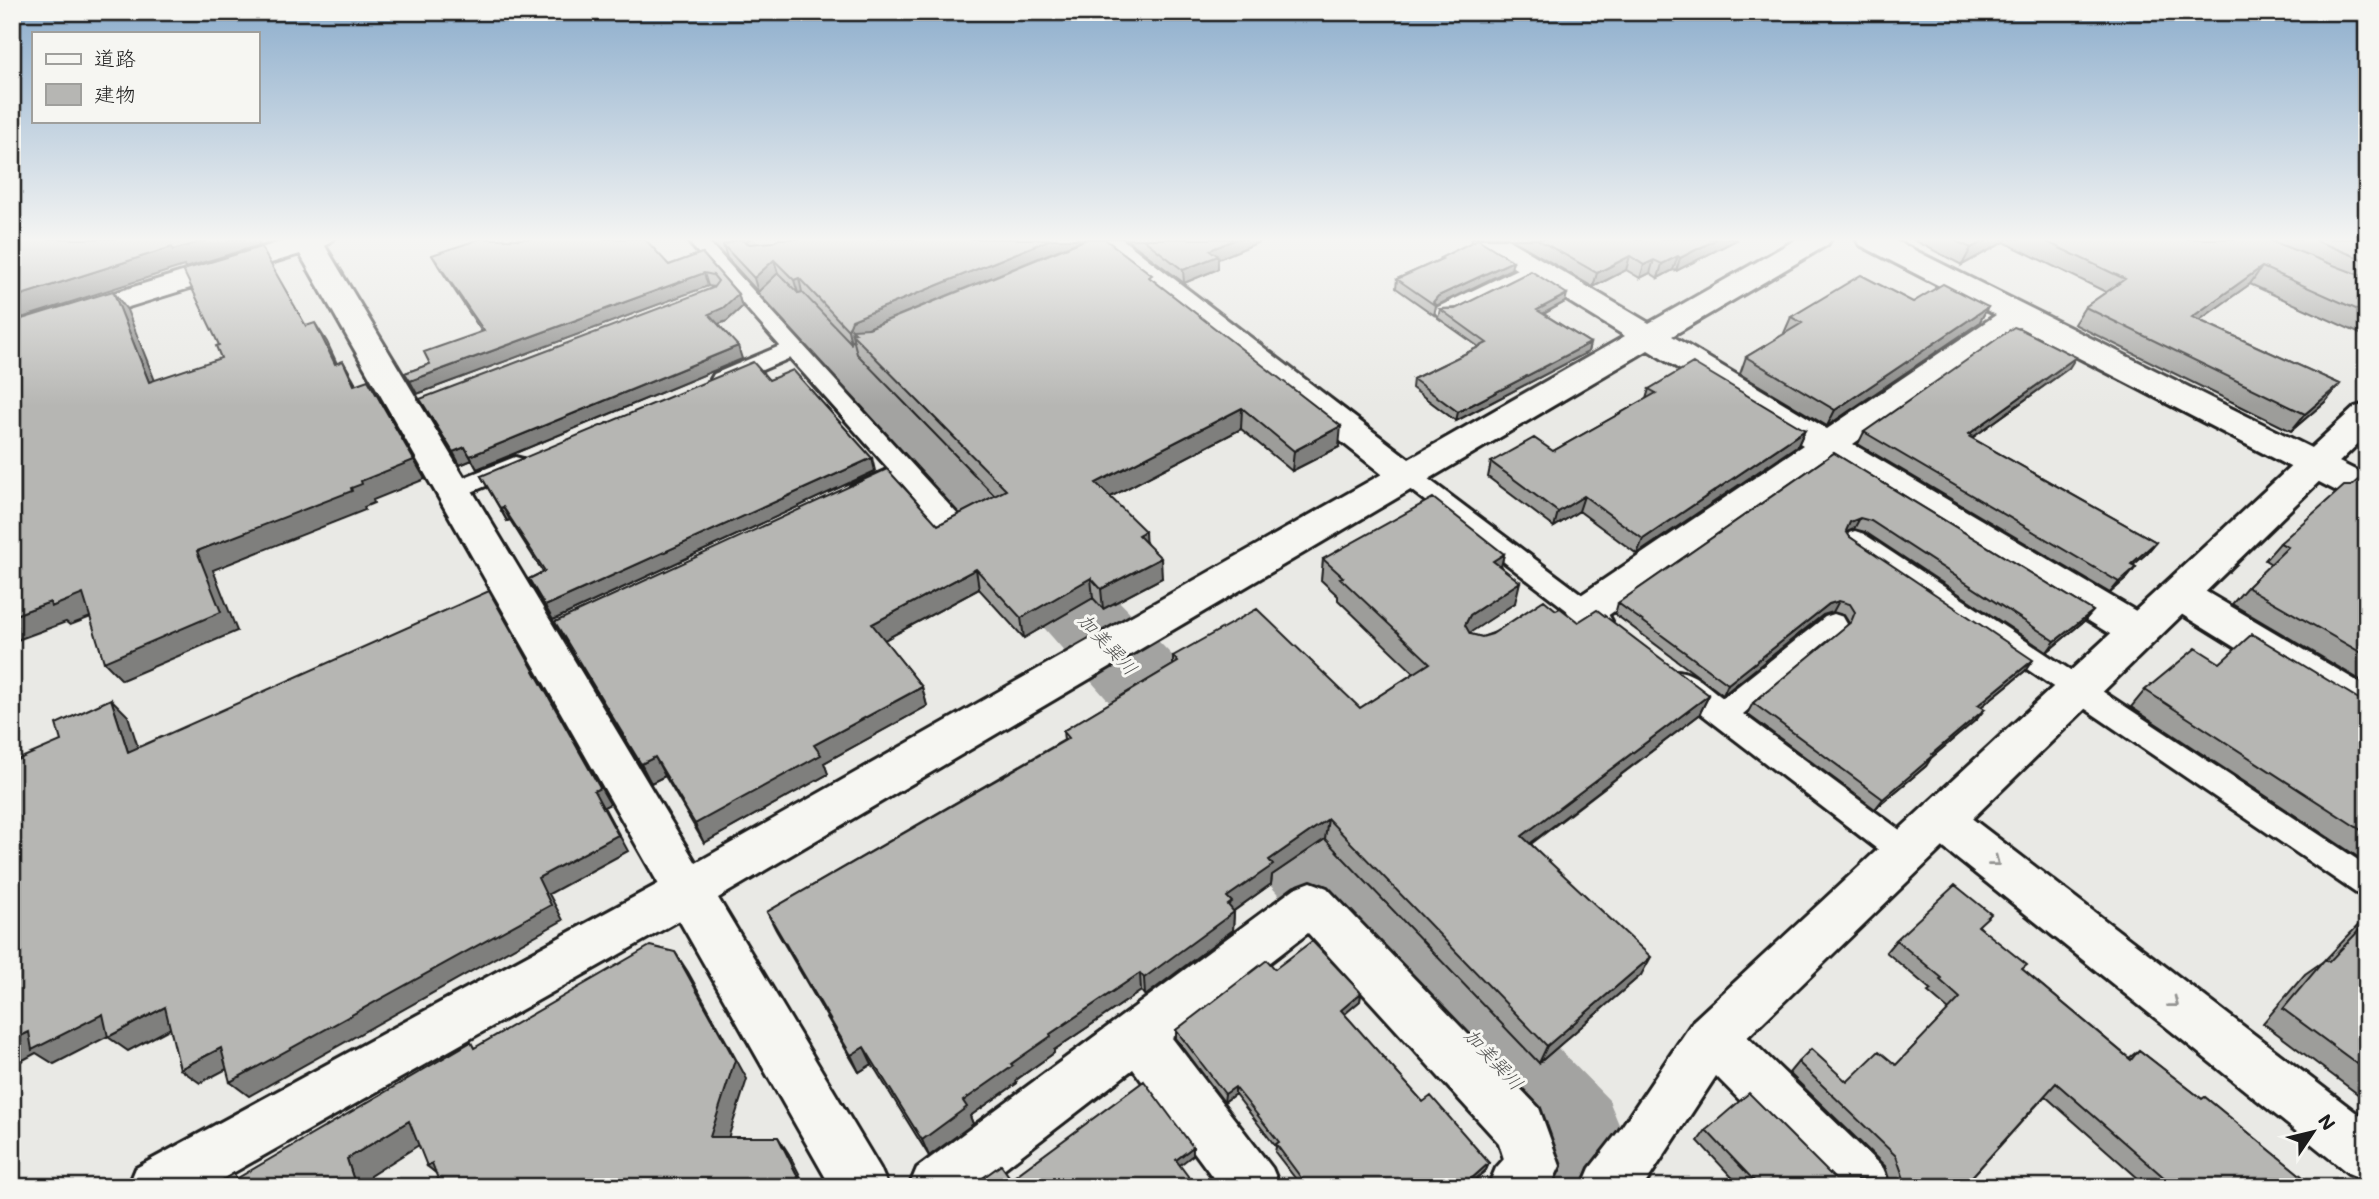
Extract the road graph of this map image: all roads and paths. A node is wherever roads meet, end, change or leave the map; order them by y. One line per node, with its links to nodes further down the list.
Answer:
1 (136, 295): 11 (street)
2 (347, 295): 21 (street)
3 (746, 295): 13 (lane)
4 (1166, 295): 20 (street)
5 (1477, 295): 9 (lane)
6 (1580, 295): 12 (street)
7 (1720, 295): 12 (street)
8 (1980, 295): 10 (street)
9 (1445, 311)
10 (2018, 314): 16 (street); 18 (street)
11 (12, 334)
12 (1648, 336): 16 (street); 20 (street)
13 (794, 348): 14 (lane); 19 (lane)
14 (706, 385)
15 (2367, 415): 18 (street)
16 (1828, 444): 27 (street); 29 (street)
17 (529, 459): 21 (lane)
18 (2316, 465): 22 (street); 26 (street)
19 (906, 470): 23 (lane); 24 (lane)
20 (1407, 475): 27 (lane); 38 (street)
21 (454, 491): 38 (street)
22 (2367, 491)
23 (843, 499)
24 (951, 523)
25 (1856, 540): 32 (lane)
26 (2179, 594): 29 (street); 33 (street)
27 (1562, 602): 30 (lane)
28 (1834, 624): 34 (lane)
29 (2137, 631): 32 (street)
30 (1618, 635)
31 (1660, 667): 34 (lane)
32 (2076, 690): 35 (street); 37 (lane)
33 (2367, 708)
34 (1723, 714): 36 (lane)
35 (1941, 820): 36 (street); 41 (street, one-way to 41)
36 (1905, 852): 40 (street)
37 (2367, 883)
38 (687, 892): 42 (street); 43 (street)
39 (1138, 1035): 44 (street); 45 (street); 46 (street)
40 (1712, 1037): 47 (street); 48 (street)
41 (2367, 1154)
42 (155, 1187)
43 (860, 1187)
44 (936, 1187)
45 (1253, 1187)
46 (1515, 1187)
47 (1609, 1187)
48 (1864, 1187)

